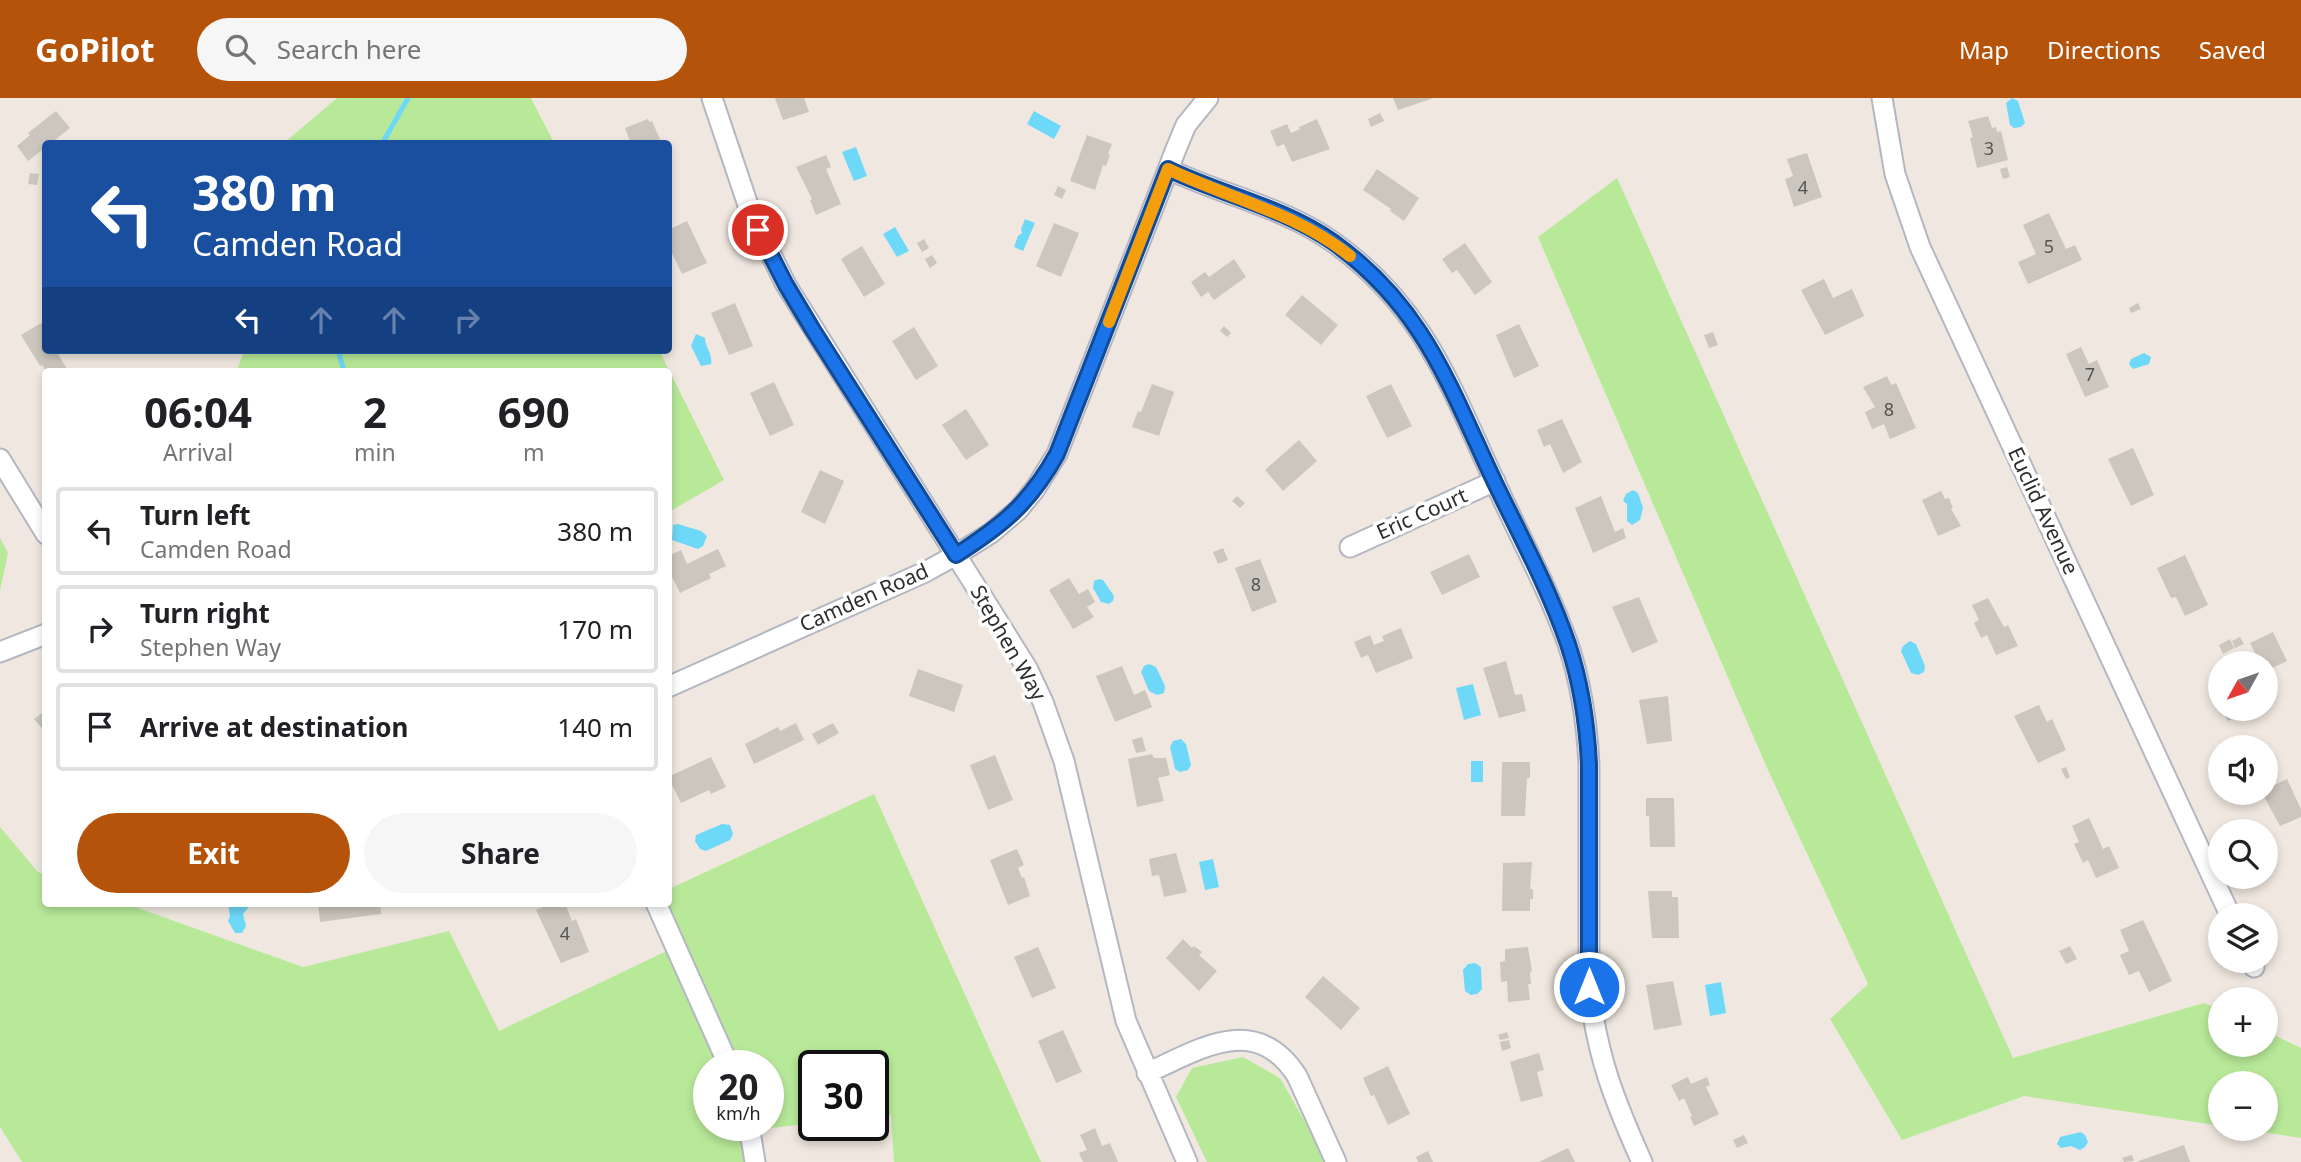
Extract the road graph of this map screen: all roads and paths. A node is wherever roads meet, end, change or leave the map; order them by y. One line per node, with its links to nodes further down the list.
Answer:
1 (712, 98): 9 (street, Stephen Way)
2 (1208, 98): 4 (street, Camden Road)
3 (1882, 98): 13 (street, Euclid Avenue)
4 (1168, 169): 6 (street); 9 (street, Camden Road)
5 (0, 459): 7 (street)
6 (1494, 481): 8 (street, Eric Court); 21 (street)
7 (42, 527)
8 (1350, 547)
9 (956, 555): 12 (street, Camden Road); 16 (street, Stephen Way)
10 (42, 636): 11 (street)
11 (0, 652)
12 (672, 685)
13 (2224, 903)
14 (658, 907): 15 (street)
15 (722, 1050)
16 (1147, 1073): 19 (street, Stephen Way); 20 (street)
17 (752, 1141): 18 (street)
18 (755, 1162)
19 (1187, 1162)
20 (1336, 1162)
21 (1642, 1162)

